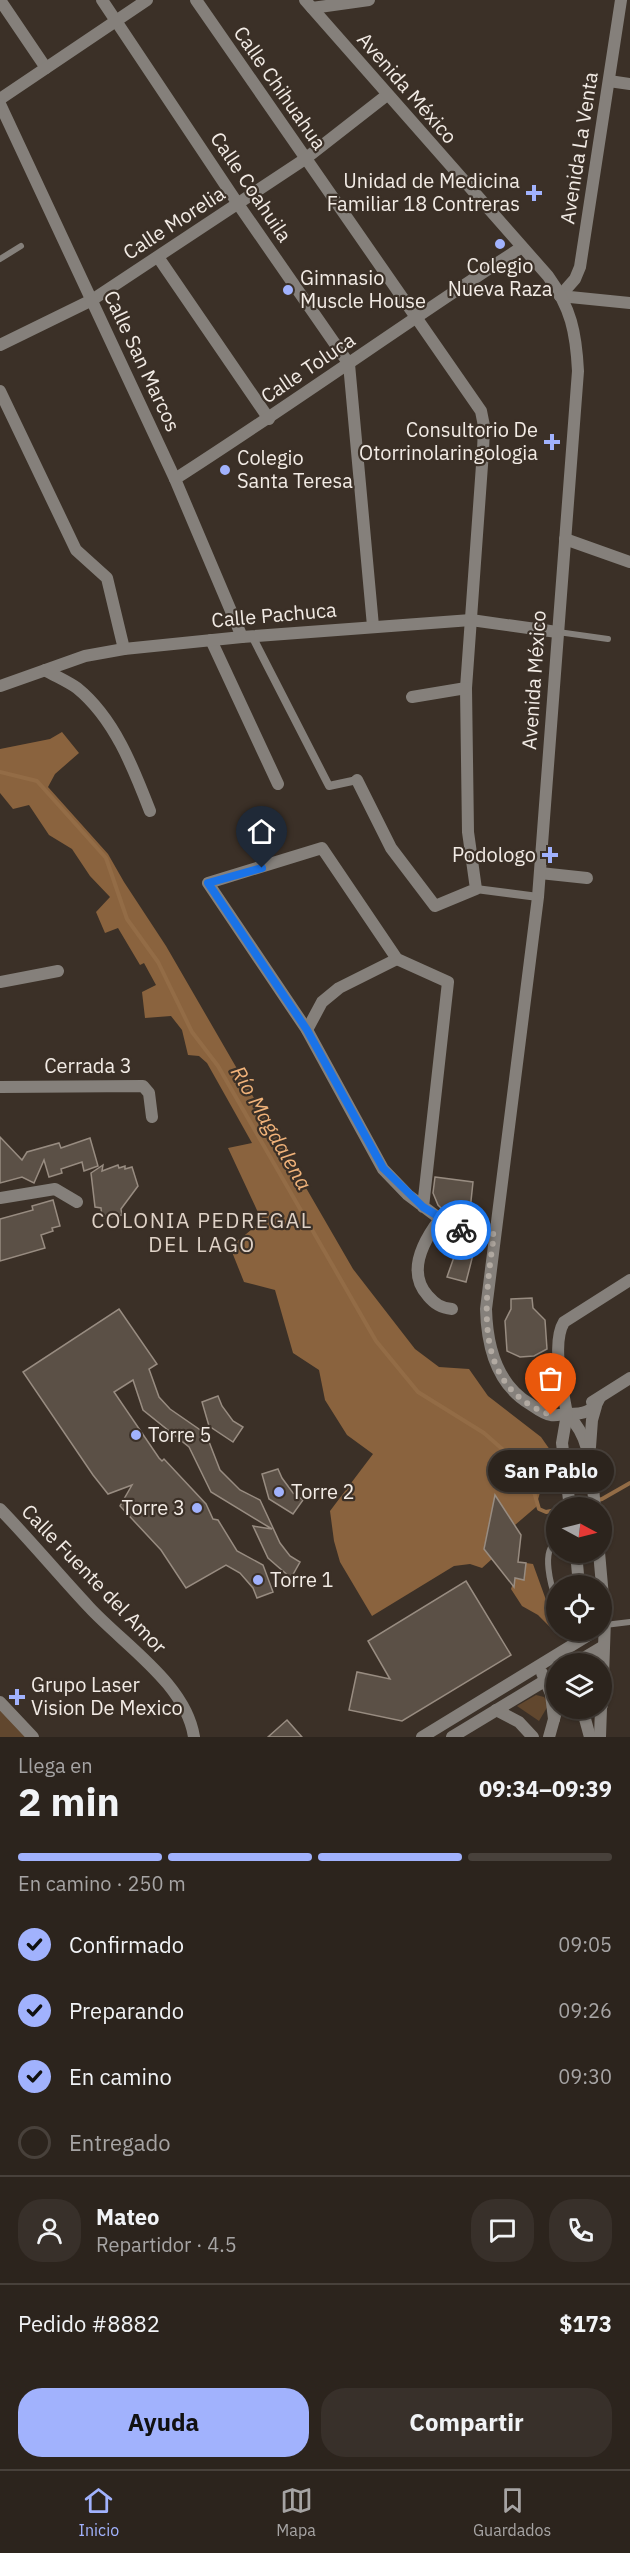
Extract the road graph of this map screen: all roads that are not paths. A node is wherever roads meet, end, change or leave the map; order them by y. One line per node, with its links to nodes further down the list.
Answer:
1 (0, 0): 9 (street)
2 (102, 0): 8 (street, Calle Coahuila)
3 (147, 0): 8 (street)
4 (196, 0): 15 (street, Calle Chihuahua)
5 (369, 0): 7 (street)
6 (621, 0): 10 (street, Avenida La Venta)
7 (309, 4): 12 (street, Avenida México)
8 (117, 22): 9 (street); 16 (street, Calle Coahuila)
9 (46, 68): 13 (street)
10 (609, 81): 11 (street); 21 (street, Avenida La Venta)
11 (630, 84)
12 (387, 95): 15 (street, Calle Morelia); 18 (street, Avenida México)
13 (0, 99)
14 (0, 104): 22 (street, Calle San Marcos)
15 (305, 159): 16 (street, Calle Morelia); 24 (street, Calle Chihuahua)
16 (238, 204): 19 (street, Calle Morelia); 26 (street, Calle Coahuila)
17 (21, 246): 20 (lane)
18 (522, 247): 21 (street, Avenida México); 24 (street, Calle Toluca)
19 (158, 257): 22 (street, Calle Morelia); 28 (street)
20 (0, 259)
21 (560, 296): 23 (street); 30 (street, Avenida México)
22 (92, 300): 25 (street, Calle Morelia); 29 (street, Calle San Marcos)
23 (630, 303)
24 (416, 316): 26 (street, Calle Toluca); 32 (street, Calle Chihuahua)
25 (0, 345)
26 (350, 364): 28 (street, Calle Toluca); 33 (street, Calle Coahuila)
27 (0, 391): 38 (street)
28 (269, 419): 29 (street, Calle Toluca)
29 (175, 478): 35 (street, Calle San Marcos)
30 (565, 540): 31 (street); 34 (street, Avenida México)
31 (630, 562)
32 (471, 620): 33 (street, Calle Pachuca); 34 (street, Calle Pachuca); 41 (street, Calle Chihuahua)
33 (373, 626): 35 (street, Calle Pachuca)
34 (557, 632): 36 (lane); 46 (street, Avenida México)
35 (247, 636): 37 (street, Calle Pachuca); 43 (street)
36 (608, 639)
37 (211, 640): 38 (street, Calle Pachuca); 44 (street)
38 (124, 649): 39 (street, Calle Pachuca)
39 (45, 670): 40 (street, Calle Pachuca); 45 (street)
40 (0, 686)
41 (466, 688): 42 (street); 48 (street, Calle Chihuahua)
42 (412, 697)
43 (357, 780): 48 (street)
44 (278, 784)
45 (150, 811)
46 (540, 873): 47 (street); 49 (street, Avenida México)
47 (587, 878)
48 (476, 889): 49 (street)
49 (538, 897): 60 (street, Avenida México)
50 (397, 959): 53 (street); 53 (street); 58 (street)
51 (58, 971): 52 (street)
52 (0, 982)
53 (307, 1030): 58 (street)
54 (0, 1087): 55 (street, Cerrada 3)
55 (152, 1117)
56 (0, 1198): 57 (street)
57 (77, 1202)
58 (423, 1207): 59 (street)
59 (440, 1218): 60 (street); 62 (street)
60 (494, 1234): 65 (street, Avenida México)
61 (630, 1280): 65 (street)
62 (452, 1309)
63 (630, 1378): 64 (street)
64 (598, 1403): 65 (street); 66 (street)
65 (567, 1414): 66 (street); 67 (street)
66 (590, 1457): 68 (street)
67 (568, 1497)
68 (594, 1497)
69 (0, 1509): 88 (street, Calle Fuente del Amor)
70 (630, 1622): 71 (lane)
71 (612, 1626)
72 (578, 1641): 75 (street)
73 (603, 1641): 74 (street)
74 (604, 1646): 76 (street); 77 (street)
75 (568, 1653)
76 (592, 1653)
77 (604, 1653)
78 (546, 1664): 79 (street)
79 (539, 1667): 80 (street); 89 (street)
80 (546, 1673)
81 (546, 1680): 83 (street)
82 (0, 1701): 87 (street)
83 (496, 1710): 90 (street); 91 (street)
84 (554, 1719): 92 (street)
85 (585, 1719): 93 (street)
86 (601, 1719): 94 (street)
87 (33, 1737)
88 (194, 1737)
89 (422, 1737)
90 (452, 1737)
91 (533, 1737)
92 (549, 1737)
93 (590, 1737)
94 (600, 1737)

